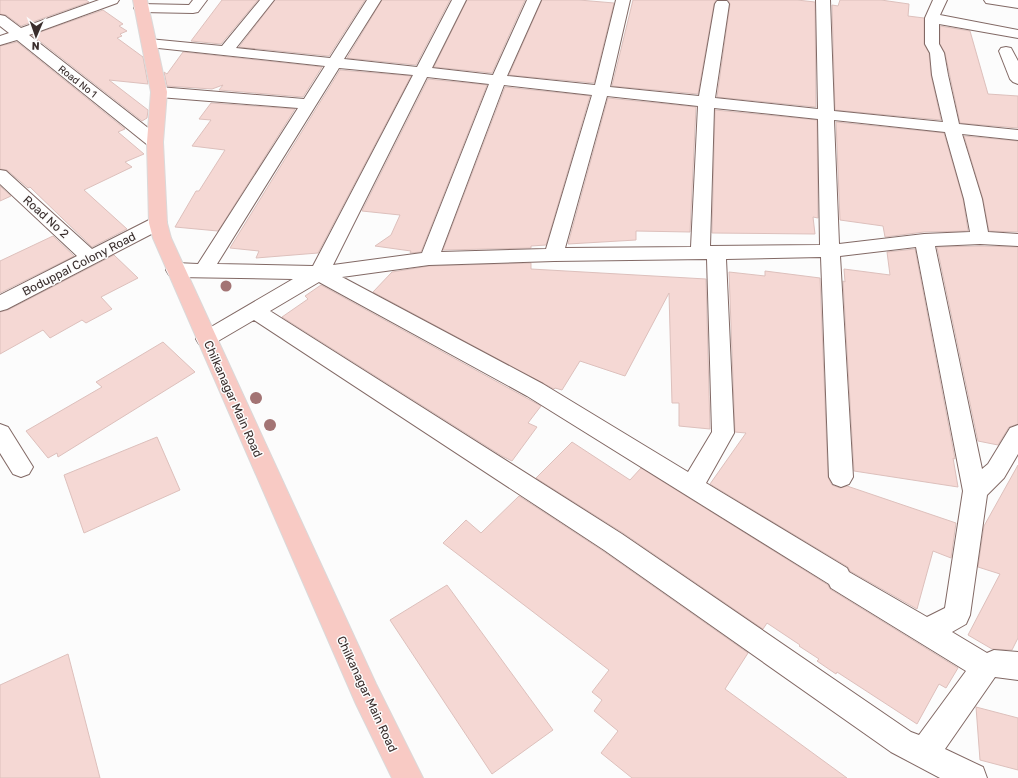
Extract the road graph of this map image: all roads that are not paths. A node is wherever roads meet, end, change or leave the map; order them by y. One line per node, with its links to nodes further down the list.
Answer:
1 (112, 0): 16 (street)
2 (200, 0): 11 (street)
3 (267, 0): 20 (street)
4 (374, 0): 22 (street)
5 (459, 0): 23 (street)
6 (534, 0): 25 (street)
7 (623, 0): 26 (street)
8 (823, 0): 30 (street)
9 (940, 0): 14 (street)
10 (1000, 1): 13 (street)
11 (141, 4): 19 (main road, Chilkanagar Main Road)
12 (722, 4): 28 (street)
13 (1018, 4)
14 (932, 18): 17 (street); 31 (street)
15 (0, 19): 16 (street, Road No 1)
16 (19, 34): 18 (street); 33 (street, Road No 1)
17 (1018, 34)
18 (0, 41)
19 (149, 43): 20 (street); 27 (main road, Chilkanagar Main Road)
20 (226, 51): 22 (street)
21 (1006, 51): 24 (street)
22 (334, 62): 23 (street); 29 (street)
23 (422, 72): 25 (street); 46 (street)
24 (1018, 79)
25 (498, 80): 26 (street); 43 (street)
26 (601, 91): 28 (street); 41 (street)
27 (159, 92): 29 (street); 33 (main road, Chilkanagar Main Road)
28 (706, 102): 30 (street); 40 (street)
29 (308, 104): 45 (street)
30 (827, 115): 31 (street); 39 (street)
31 (952, 128): 32 (street); 36 (street)
32 (1018, 135)
33 (155, 142): 35 (main road, Chilkanagar Main Road)
34 (0, 175): 42 (street, Road No 2)
35 (158, 223): 42 (street, Boduppal Colony Road); 44 (main road, Chilkanagar Main Road)
36 (980, 238): 37 (street); 38 (street)
37 (924, 240): 39 (street); 55 (street)
38 (1018, 240)
39 (830, 251): 40 (street); 53 (street)
40 (708, 253): 41 (street); 54 (street)
41 (554, 255): 43 (street)
42 (91, 258): 47 (street, Boduppal Colony Road)
43 (429, 259): 46 (street)
44 (176, 270): 45 (street); 49 (main road, Chilkanagar Main Road)
45 (204, 270): 46 (street)
46 (319, 272): 48 (street); 54 (street)
47 (0, 304)
48 (254, 310): 49 (street); 59 (street)
49 (206, 339): 60 (main road, Chilkanagar Main Road)
50 (0, 433): 52 (street)
51 (1018, 434): 55 (street)
52 (21, 466)
53 (841, 477)
54 (692, 486): 56 (street)
55 (975, 491): 56 (street)
56 (927, 631): 58 (street)
57 (1018, 666): 58 (street)
58 (985, 667): 59 (street)
59 (924, 754): 61 (street)
60 (408, 778)
61 (972, 778)

